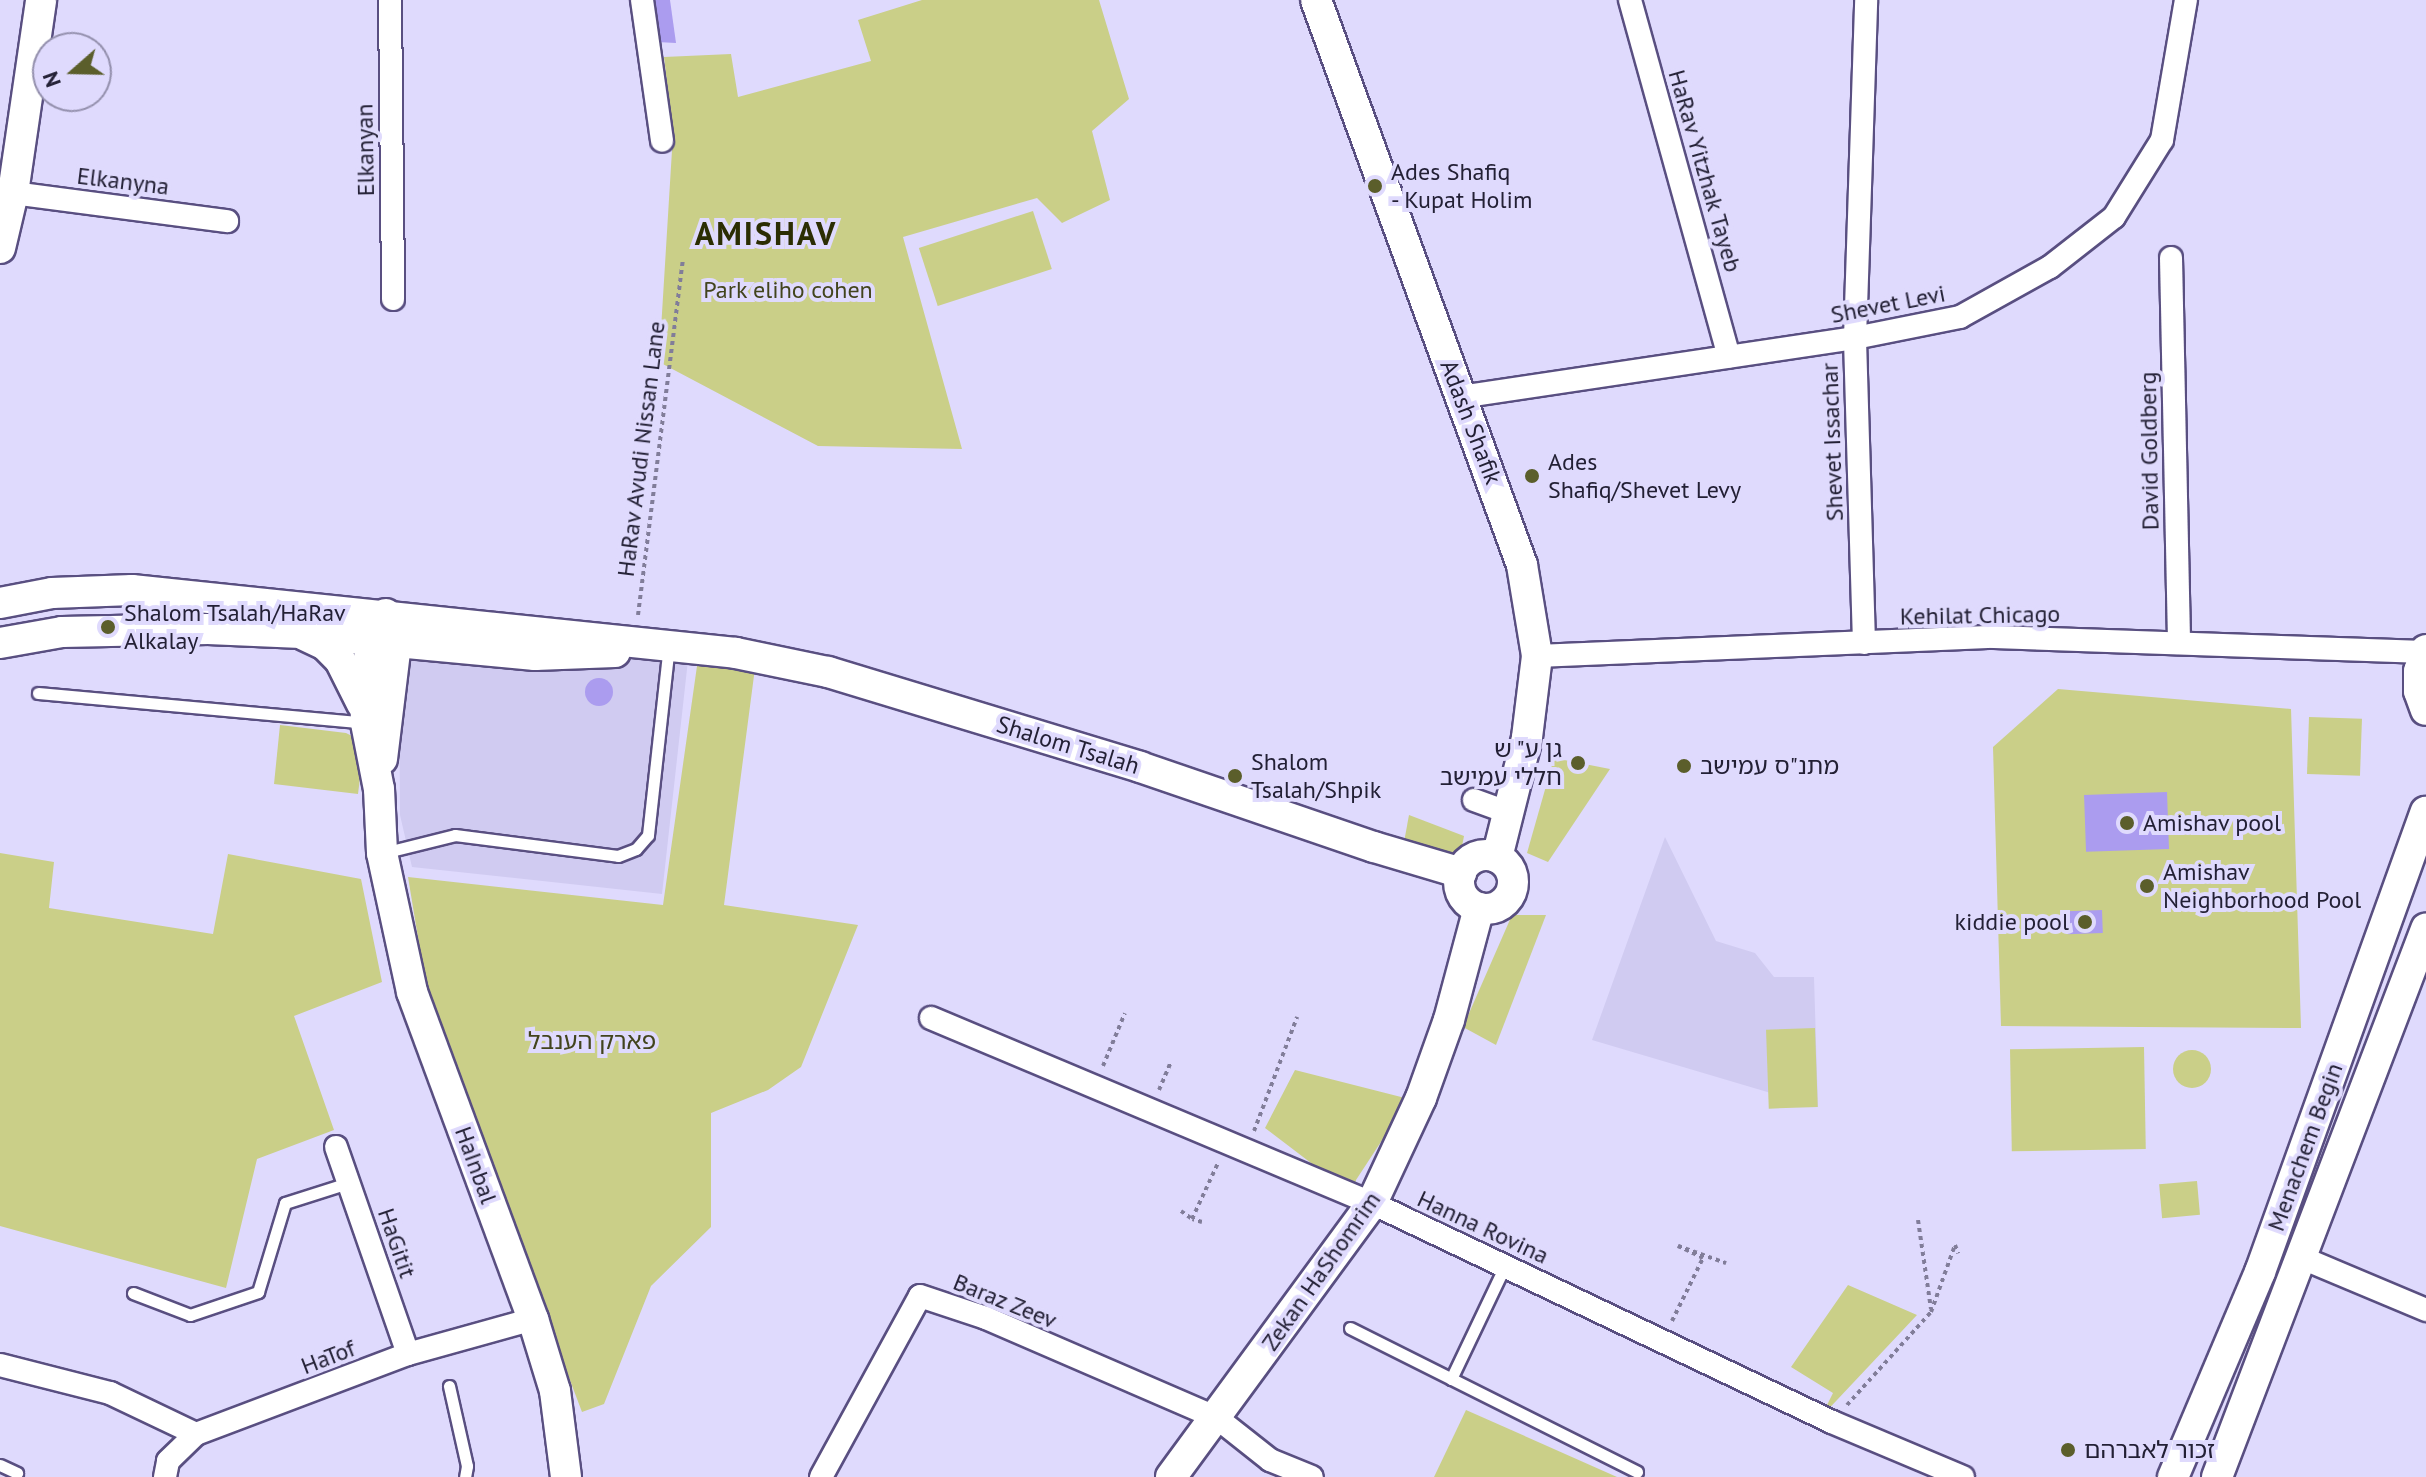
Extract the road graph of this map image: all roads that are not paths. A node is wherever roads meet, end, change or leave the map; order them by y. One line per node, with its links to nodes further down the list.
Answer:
1 (41, 0): 9 (street)
2 (390, 0): 13 (street, Elkanyan)
3 (642, 0): 8 (street)
4 (1316, 0): 16 (street, Adash Shafik)
5 (1630, 0): 15 (street, HaRav Yitzhak Tayeb)
6 (1866, 0): 14 (street, Shevet Issachar)
7 (2186, 0): 14 (street, Shevet Levi)
8 (662, 141)
9 (13, 193): 10 (street, Elkanyna); 11 (street)
10 (227, 221)
11 (0, 248)
12 (2171, 258): 23 (street, David Goldberg)
13 (393, 299)
14 (1855, 338): 15 (street, Shevet Levi); 22 (street, Shevet Issachar)
15 (1729, 356): 16 (street, Shevet Levi)
16 (1460, 397): 26 (street, Adash Shafik)
17 (0, 603): 18 (street, Shalom Tsalah)
18 (386, 614): 20 (street); 24 (street, Shalom Tsalah)
19 (301, 633): 20 (street, Shalom Tsalah); 21 (street, Shalom Tsalah); 29 (street)
20 (383, 642): 24 (street, Shalom Tsalah); 29 (street); 30 (street)
21 (0, 643)
22 (1864, 643): 23 (street, Kehilat Chicago); 26 (street, Kehilat Chicago)
23 (2179, 643): 25 (street, Kehilat Chicago)
24 (669, 645): 34 (lane); 36 (street, Shalom Tsalah)
25 (2425, 651): 28 (street)
26 (1537, 656): 33 (street, Adash Shafik)
27 (38, 693): 29 (lane)
28 (2426, 710)
29 (366, 717): 30 (street)
30 (379, 789): 34 (street, HaInbal)
31 (1474, 800): 33 (street)
32 (2426, 812): 65 (street, Menachem Begin)
33 (1510, 813): 35 (street, Adash Shafik)
34 (382, 853): 47 (street, HaInbal)
35 (1497, 857): 36 (street); 37 (street)
36 (1461, 873): 37 (street)
37 (1479, 908): 42 (street, Zekan HaShomrim)
38 (2426, 929): 43 (street, Menachem Begin)
39 (931, 1018): 42 (street, Hanna Rovina)
40 (336, 1147): 41 (street, HaGitit)
41 (348, 1183): 45 (lane); 49 (street, HaGitit)
42 (1372, 1203): 44 (street, Hanna Rovina); 53 (street, Zekan HaShomrim)
43 (2300, 1257): 46 (street); 66 (street, Menachem Begin)
44 (1505, 1266): 51 (lane); 64 (street, Hanna Rovina)
45 (133, 1293)
46 (2426, 1310)
47 (533, 1319): 49 (street, HaTof); 60 (street, HaInbal)
48 (1350, 1328): 51 (lane)
49 (408, 1354): 54 (street, HaTof)
50 (0, 1365): 54 (street)
51 (1451, 1379): 56 (lane)
52 (449, 1386): 59 (lane)
53 (1217, 1418): 61 (street, Baraz Zeev); 62 (street, Zekan HaShomrim); 63 (street)
54 (196, 1434): 58 (street, HaTof)
55 (0, 1465): 57 (lane)
56 (1637, 1472)
57 (17, 1473)
58 (165, 1477)
59 (465, 1477)
60 (566, 1477)
61 (821, 1477)
62 (1171, 1477)
63 (1312, 1477)
64 (1963, 1477)
65 (2173, 1477)
66 (2217, 1477)

